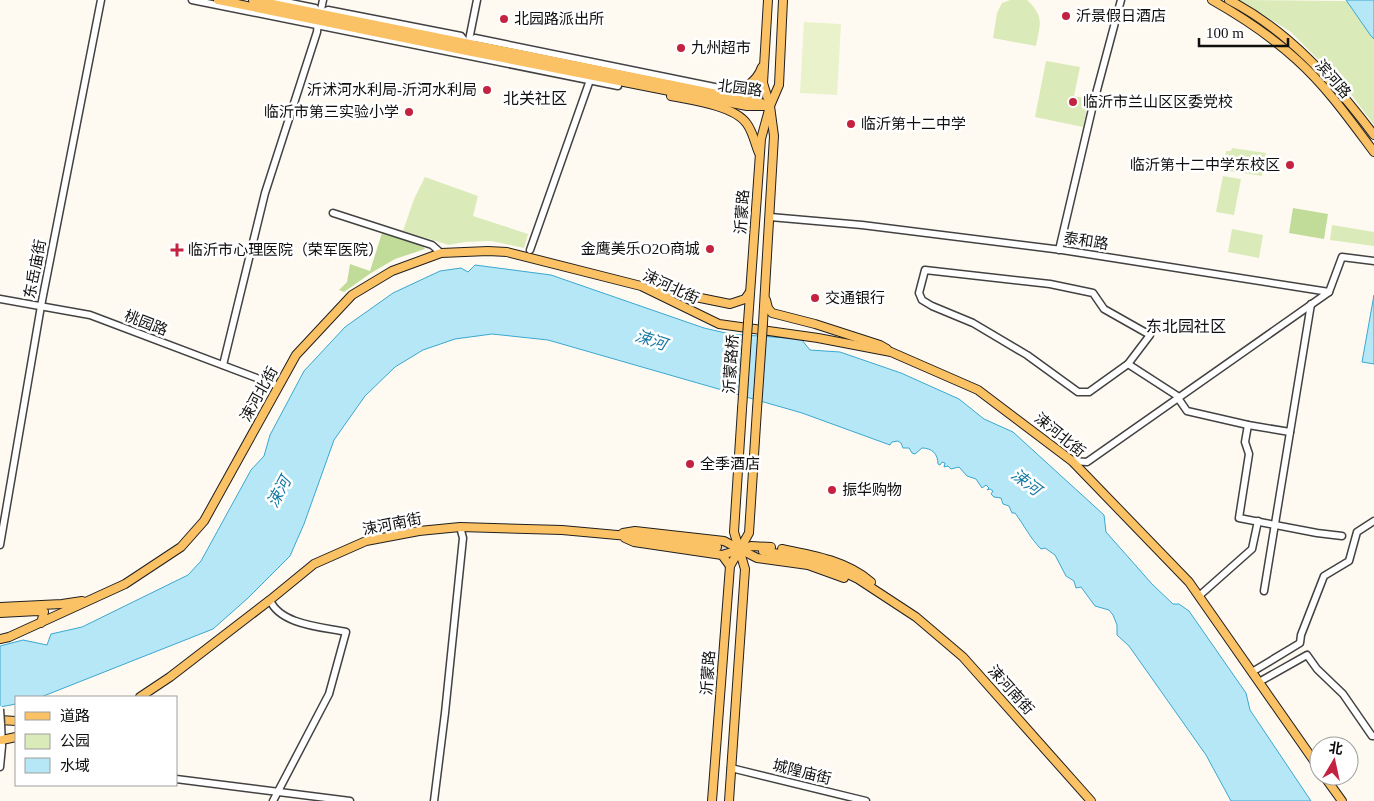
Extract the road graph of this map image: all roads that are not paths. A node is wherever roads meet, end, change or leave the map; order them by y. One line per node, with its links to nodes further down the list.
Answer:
1 (101, 0): 36 (street, 东岳庙街)
2 (192, 0): 13 (street)
3 (218, 0): 13 (main road, 北园路)
4 (253, 0): 13 (main road, 北园路)
5 (276, 0): 13 (street)
6 (323, 0): 13 (street)
7 (477, 0): 14 (street)
8 (768, 0): 15 (main road, 沂蒙路)
9 (783, 0): 20 (main road, 沂蒙路)
10 (1121, 0): 27 (street)
11 (1212, 0): 22 (main road, 滨河路)
12 (1229, 0): 21 (main road, 滨河路)
13 (319, 20): 14 (main road, 北园路); 14 (street); 16 (street); 43 (street)
14 (468, 48): 17 (main road, 北园路); 18 (street); 19 (main road, 北园路)
15 (765, 60): 18 (main road); 20 (main road, 沂蒙路)
16 (590, 80): 17 (street); 26 (street)
17 (615, 83): 20 (main road, 北园路); 23 (main road)
18 (734, 91): 19 (main road)
19 (719, 94): 20 (main road, 北园路)
20 (770, 106): 23 (main road, 沂蒙路); 25 (main road, 沂蒙路)
21 (1374, 135)
22 (1374, 152)
23 (760, 154): 31 (main road, 沂蒙路)
24 (333, 213): 28 (street)
25 (770, 217): 27 (street, 泰和路); 33 (main road, 沂蒙路)
26 (530, 250)
27 (1059, 250): 32 (street, 泰和路)
28 (441, 253): 30 (main road, 涑河北街); 44 (main road, 涑河北街)
29 (1374, 261): 32 (street)
30 (641, 286): 31 (main road); 37 (main road, 涑河北街)
31 (751, 290): 38 (main road, 沂蒙路)
32 (1329, 292): 35 (street)
33 (765, 295): 39 (main road, 沂蒙路); 41 (main road)
34 (0, 299): 36 (street, 桃园路)
35 (1311, 304): 45 (street); 49 (street)
36 (41, 306): 43 (street, 桃园路); 60 (street, 东岳庙街)
37 (681, 307): 38 (main road); 40 (main road, 涑河北街)
38 (748, 322): 46 (main road, 沂蒙路桥, bridge)
39 (763, 323): 40 (main road); 47 (main road, 沂蒙路桥, bridge)
40 (818, 338): 41 (main road, 涑河北街)
41 (891, 352): 50 (main road, 涑河北街)
42 (1128, 364): 42 (street); 45 (street)
43 (223, 365): 44 (street, 桃园路)
44 (278, 386): 70 (main road, 涑河北街)
45 (1178, 398): 48 (street); 51 (street)
46 (742, 409): 62 (main road, 沂蒙路)
47 (757, 409): 57 (main road, 沂蒙路)
48 (1248, 425): 49 (street); 53 (street)
49 (1290, 432): 55 (street)
50 (1072, 461): 51 (street); 52 (main road, 涑河北街)
51 (1087, 462): 52 (street)
52 (1089, 478): 69 (main road, 涑河北街)
53 (1258, 521): 55 (street); 69 (street)
54 (1374, 521): 77 (street)
55 (1275, 524): 59 (street); 68 (street)
56 (460, 527): 58 (main road, 涑河南街); 71 (main road, 涑河南街); 95 (street)
57 (749, 534): 62 (main road, 沂蒙路); 63 (main road)
58 (616, 535): 61 (main road, 涑河南街); 62 (main road); 64 (main road)
59 (1342, 536)
60 (0, 545)
61 (717, 547)
62 (740, 549): 63 (main road); 64 (main road); 65 (main road); 66 (main road, 沂蒙路); 67 (main road, 沂蒙路)
63 (760, 549): 73 (main road)
64 (722, 555): 66 (main road)
65 (756, 558): 67 (main road); 73 (main road)
66 (730, 566): 96 (main road, 沂蒙路)
67 (745, 569): 89 (main road, 沂蒙路)
68 (1264, 591)
69 (1199, 596): 77 (main road, 涑河北街)
70 (94, 598): 72 (main road); 75 (main road, 涑河北街)
71 (270, 600): 79 (main road, 涑河南街); 92 (street)
72 (0, 607)
73 (902, 608): 99 (main road, 涑河南街)
74 (0, 613): 75 (main road)
75 (41, 623): 76 (main road, 涑河北街)
76 (0, 639)
77 (1252, 672): 78 (main road, 涑河北街)
78 (1259, 682): 83 (street); 87 (main road, 涑河北街)
79 (142, 696)
80 (0, 709): 82 (street, bridge)
81 (15, 721): 82 (main road)
82 (1, 722): 86 (street)
83 (1374, 736)
84 (15, 737): 86 (main road)
85 (15, 741): 86 (main road)
86 (2, 743): 88 (street)
87 (1309, 754)
88 (0, 767)
89 (731, 768): 97 (main road, 沂蒙路); 98 (street, 城隍庙街)
90 (178, 779): 92 (street)
91 (1331, 786): 100 (main road)
92 (278, 792): 93 (street); 94 (street)
93 (273, 801)
94 (350, 801)
95 (434, 801)
96 (712, 801)
97 (729, 801)
98 (866, 801)
99 (1091, 801)
100 (1342, 801)

